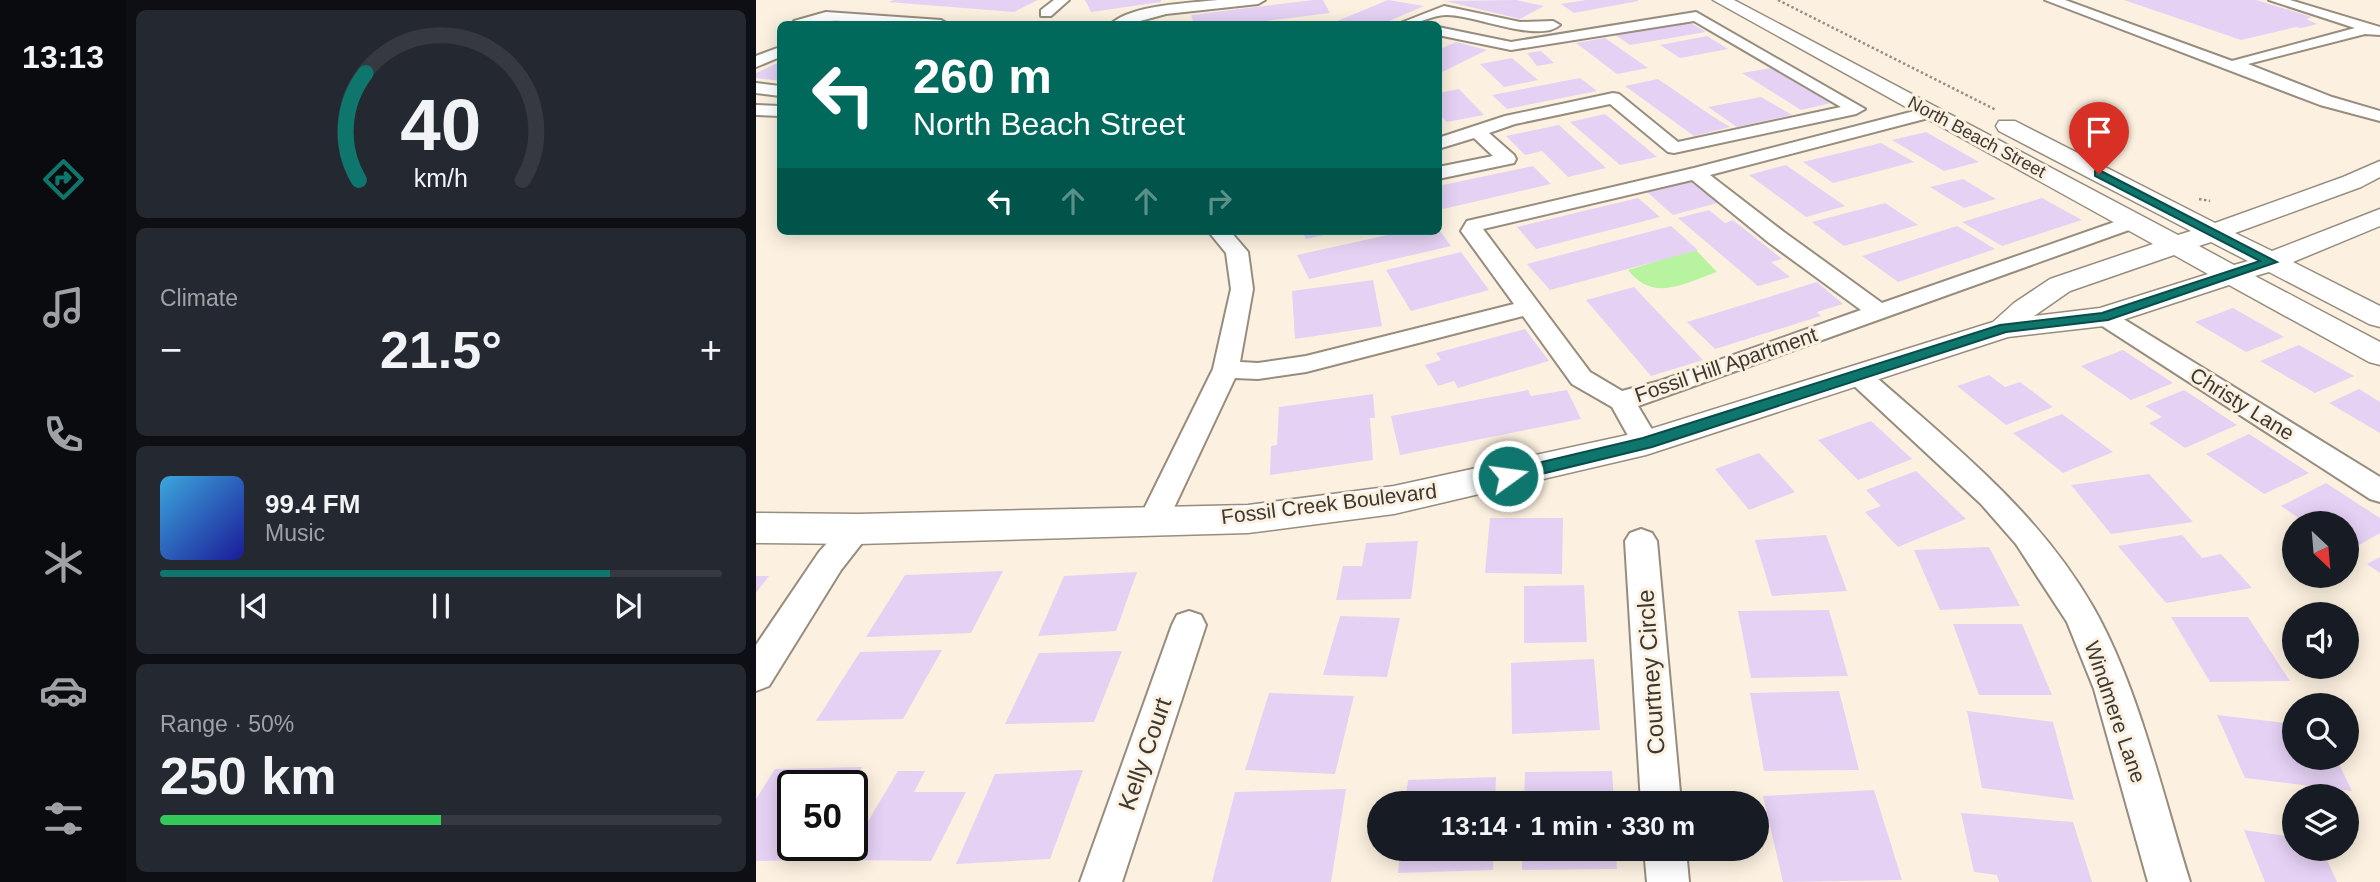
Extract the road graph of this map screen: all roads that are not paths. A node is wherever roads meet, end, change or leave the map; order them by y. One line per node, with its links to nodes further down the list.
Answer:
1 (1062, 0): 8 (street)
2 (1258, 0): 10 (street)
3 (1721, 0): 17 (main road, North Beach Street)
4 (1759, 0): 7 (main road)
5 (2052, 0): 23 (street)
6 (2276, 0): 15 (street)
7 (1779, 6)
8 (1046, 13)
9 (1606, 15): 14 (street)
10 (1174, 18): 13 (street)
11 (809, 21): 12 (street)
12 (848, 21)
13 (1123, 21)
14 (1413, 21)
15 (2379, 31): 23 (street)
16 (1442, 32): 20 (street)
17 (1808, 46): 18 (main road); 20 (street); 29 (main road, North Beach Street)
18 (1850, 50)
19 (777, 53): 21 (street)
20 (1763, 55): 32 (street)
21 (756, 62)
22 (1882, 63): 24 (main road, North Beach Street)
23 (2242, 69): 31 (street)
24 (1919, 80)
25 (756, 88): 26 (street)
26 (777, 91)
27 (756, 110): 28 (street)
28 (777, 111)
29 (1930, 112): 36 (street, Fossil Hill Apartment); 40 (main road, North Beach Street)
30 (1997, 116): 37 (main road, North Beach Street)
31 (2380, 116)
32 (1477, 131): 33 (street); 35 (street)
33 (1442, 143)
34 (2380, 168): 38 (main road, Fossil Creek Boulevard)
35 (1442, 172)
36 (1696, 173): 48 (street, Fossil Hill Apartment); 49 (street)
37 (2140, 194): 38 (main road); 41 (main road, North Beach Street)
38 (2270, 212): 41 (main road, Fossil Creek Boulevard)
39 (2380, 217): 43 (main road, Fossil Creek Boulevard)
40 (2133, 222): 44 (main road, North Beach Street); 49 (street, Fossil Hill Apartment)
41 (2214, 232): 44 (main road, Fossil Creek Boulevard); 45 (main road, North Beach Street)
42 (1222, 235): 54 (street)
43 (2328, 238): 45 (main road, Fossil Creek Boulevard); 47 (main road)
44 (2176, 245): 46 (main road, North Beach Street); 52 (main road, Fossil Creek Boulevard)
45 (2270, 262): 46 (main road, Fossil Creek Boulevard); 47 (main road, North Beach Street)
46 (2233, 275): 50 (main road, Fossil Creek Boulevard); 53 (main road, North Beach Street)
47 (2354, 305): 51 (main road, North Beach Street)
48 (1527, 308): 54 (street); 56 (street, Fossil Hill Apartment)
49 (1879, 312): 56 (street, Fossil Hill Apartment)
50 (2104, 317): 52 (main road, Fossil Creek Boulevard); 58 (street, Christy Lane)
51 (2380, 318)
52 (2004, 328): 55 (main road, Fossil Creek Boulevard)
53 (2380, 355)
54 (1226, 369): 59 (street)
55 (1859, 376): 57 (main road, Fossil Creek Boulevard); 69 (street, Windmere Lane)
56 (1620, 399): 57 (street)
57 (1646, 443): 59 (main road, Fossil Creek Boulevard)
58 (2380, 491)
59 (1153, 521): 61 (main road, Fossil Creek Boulevard)
60 (756, 528): 61 (main road, Fossil Creek Boulevard)
61 (858, 529): 64 (street)
62 (1641, 541): 65 (street, Courtney Circle)
63 (1189, 625): 67 (street, Kelly Court)
64 (756, 675)
65 (1660, 791)
66 (1666, 861): 68 (street)
67 (1101, 882)
68 (1668, 882)
69 (2169, 882)

